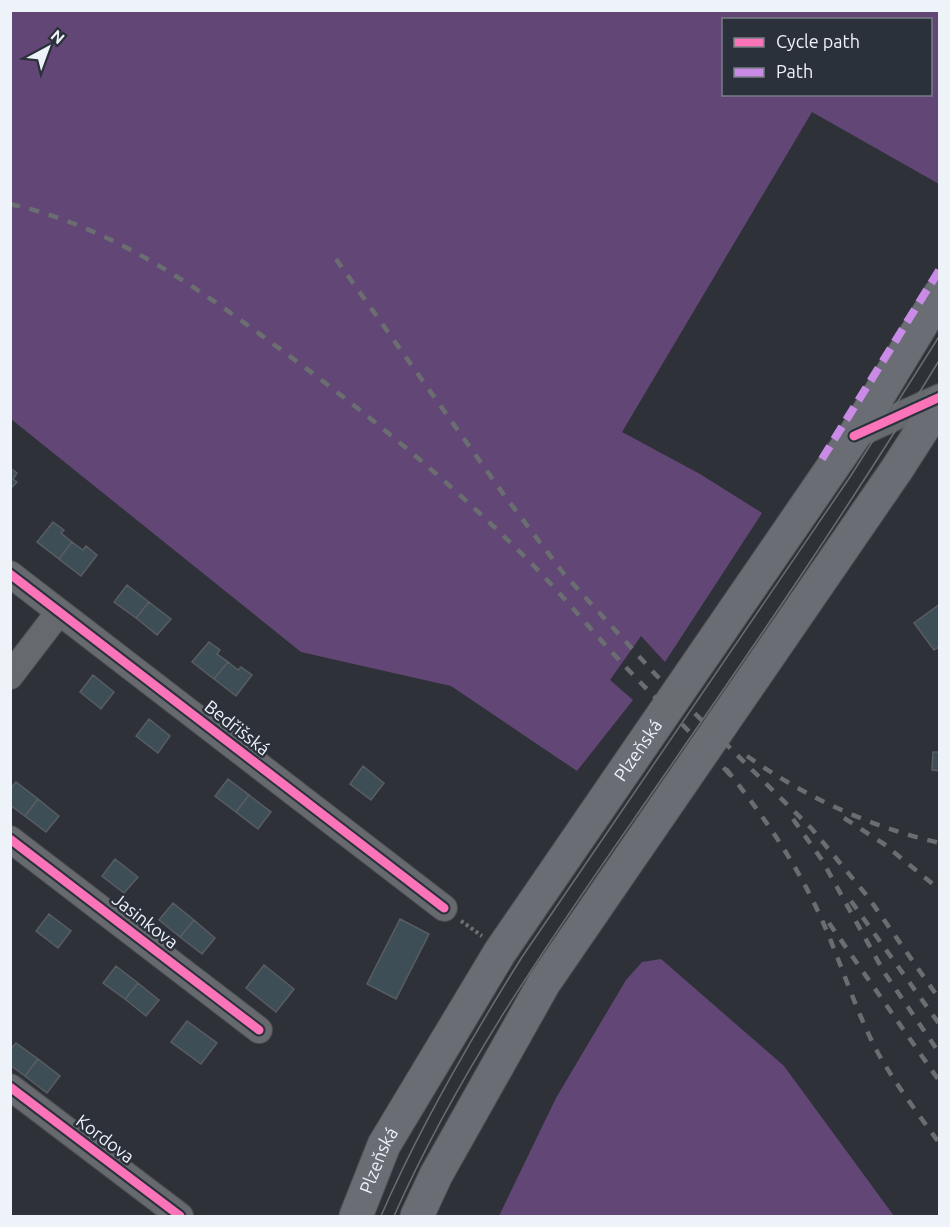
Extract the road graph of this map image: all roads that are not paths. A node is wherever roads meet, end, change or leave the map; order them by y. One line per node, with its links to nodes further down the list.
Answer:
1 (939, 294): 5 (main road, Plzeňská)
2 (939, 397): 5 (street)
3 (939, 402): 6 (main road)
4 (939, 434): 6 (street)
5 (854, 436): 15 (main road, Plzeňská)
6 (897, 469): 16 (main road)
7 (10, 574): 8 (street, Bedřišská)
8 (59, 612): 9 (street); 11 (street, Bedřišská)
9 (10, 676)
10 (10, 838): 12 (street, Jasinkova)
11 (444, 908)
12 (259, 1030)
13 (10, 1087): 14 (street, Kordova)
14 (180, 1216)
15 (356, 1216)
16 (417, 1216)

